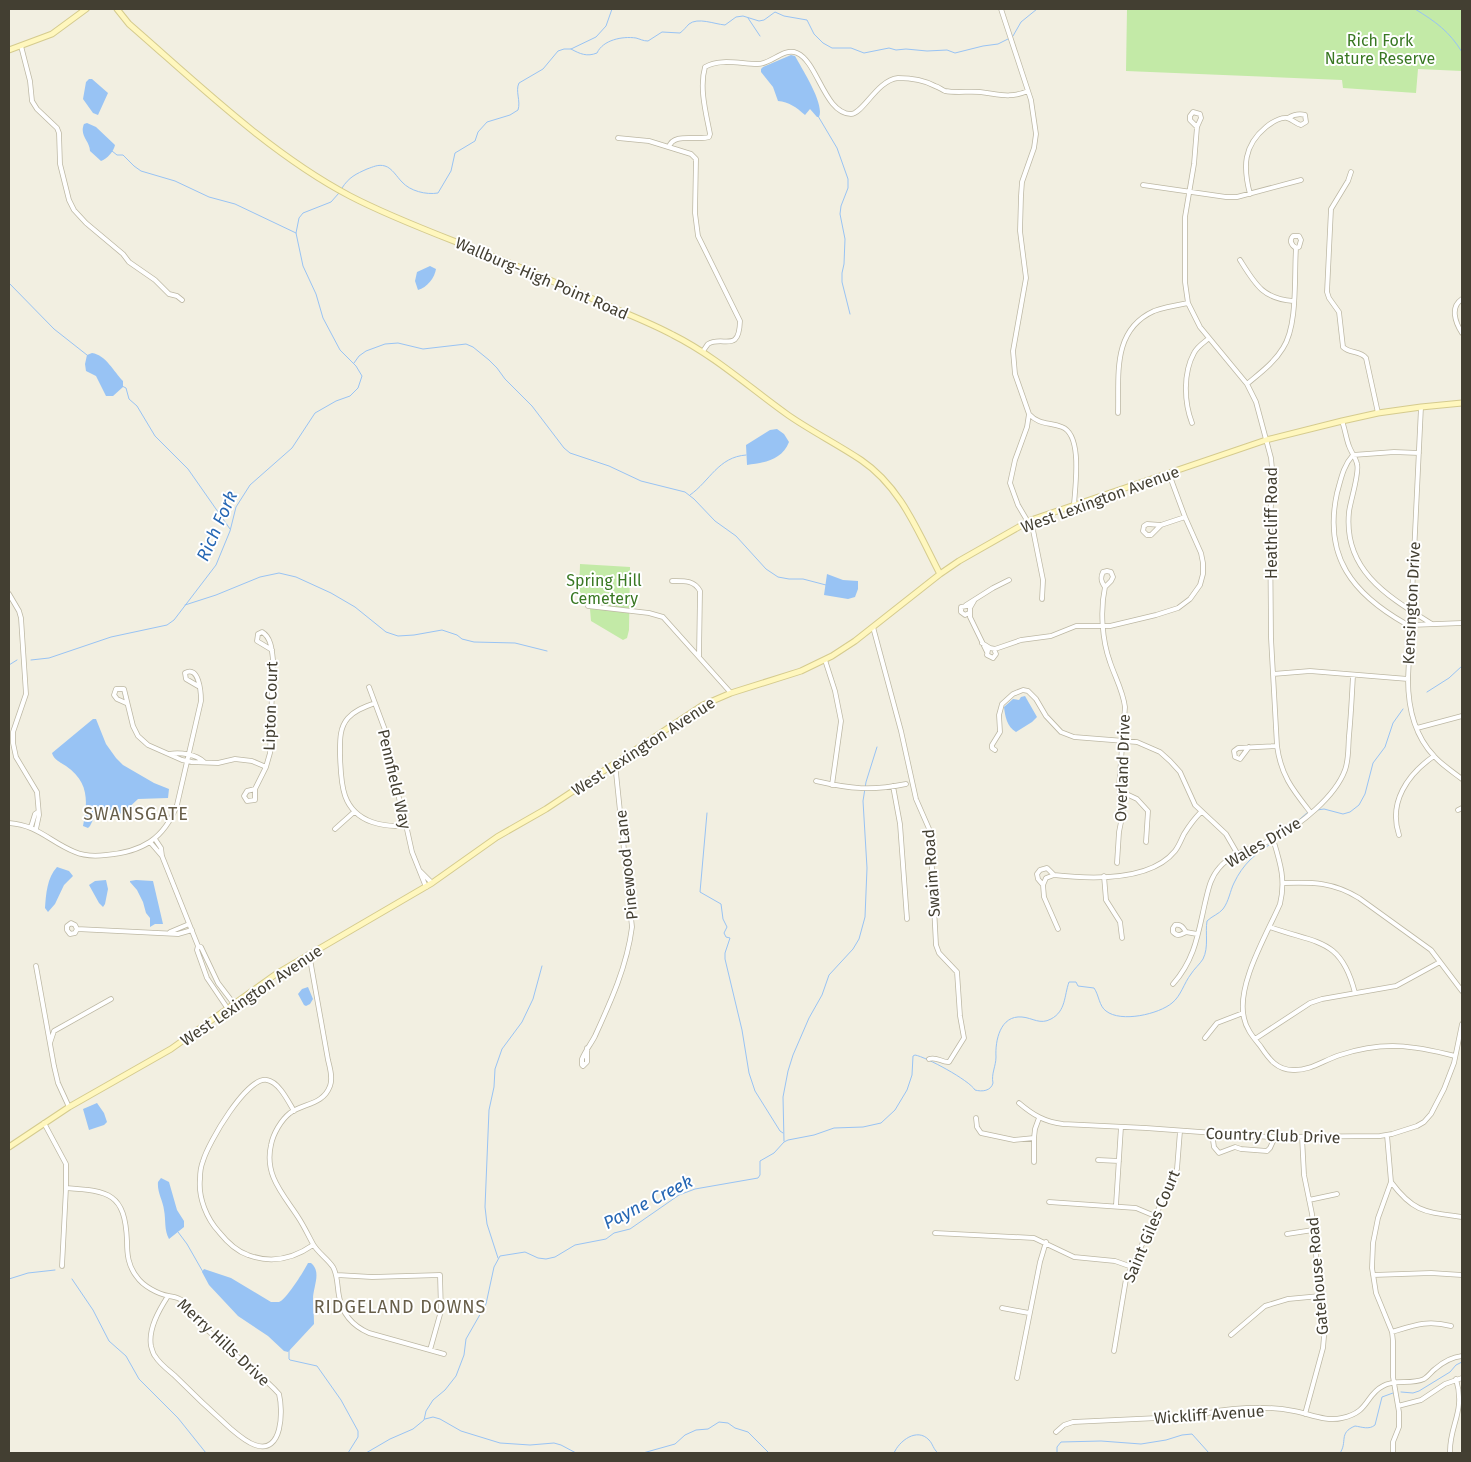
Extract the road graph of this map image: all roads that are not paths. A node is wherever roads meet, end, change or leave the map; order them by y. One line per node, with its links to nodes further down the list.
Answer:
1 (86, 9): 4 (street)
2 (117, 9): 24 (street, Wallburg-High Point Road)
3 (1001, 9): 6 (street)
4 (21, 46): 5 (street); 19 (street)
5 (9, 50)
6 (1028, 91): 10 (street); 30 (street)
7 (1288, 118): 15 (street)
8 (1197, 127): 14 (street, Heathcliff Road)
9 (618, 138): 10 (street)
10 (669, 147): 24 (street)
11 (1351, 172): 29 (street)
12 (1301, 180): 15 (street)
13 (1143, 184): 14 (street)
14 (1189, 191): 15 (street); 20 (street, Heathcliff Road)
15 (1250, 194)
16 (1296, 248): 21 (street)
17 (1240, 260): 21 (street)
18 (1462, 298): 22 (street)
19 (182, 300)
20 (1188, 302): 23 (street, Heathcliff Road); 28 (street)
21 (1293, 302): 25 (street)
22 (1462, 333)
23 (1208, 339): 25 (street, Heathcliff Road); 33 (street)
24 (703, 351): 43 (street, Wallburg-High Point Road)
25 (1247, 384): 35 (street, Heathcliff Road)
26 (1462, 403): 27 (street, West Lexington Avenue)
27 (1421, 407): 29 (street, West Lexington Avenue); 36 (street, Kensington Drive)
28 (1118, 413)
29 (1378, 413): 31 (street, West Lexington Avenue)
30 (1029, 414): 32 (street); 34 (street)
31 (1342, 421): 35 (street, West Lexington Avenue); 37 (street)
32 (1041, 423): 34 (street); 39 (street)
33 (1192, 423)
34 (1027, 427): 41 (street)
35 (1266, 440): 38 (street, West Lexington Avenue); 59 (street, Heathcliff Road)
36 (1419, 453): 37 (street); 50 (street, Kensington Drive)
37 (1352, 455): 50 (street); 53 (street)
38 (1169, 474): 39 (street, West Lexington Avenue); 40 (street)
39 (1074, 505): 41 (street, West Lexington Avenue)
40 (1185, 517): 42 (street); 55 (street)
41 (1030, 520): 43 (street, West Lexington Avenue); 48 (street)
42 (1161, 525)
43 (940, 574): 54 (street, West Lexington Avenue)
44 (1009, 580): 55 (street)
45 (672, 581): 57 (street)
46 (1105, 587): 55 (street, Overland Drive)
47 (9, 594): 69 (street)
48 (1042, 600)
49 (588, 606): 57 (street)
50 (1411, 609): 52 (street); 53 (street, Kensington Drive)
51 (1462, 623): 52 (street)
52 (1432, 624): 53 (street)
53 (1411, 625): 61 (street, Kensington Drive)
54 (873, 626): 58 (street, West Lexington Avenue); 140 (street, Swaim Road)
55 (1103, 626): 70 (street, Overland Drive)
56 (272, 650): 56 (street, Lipton Court); 81 (street, Lipton Court)
57 (699, 656): 64 (street)
58 (825, 660): 64 (street, West Lexington Avenue); 85 (street)
59 (1273, 674): 60 (street); 72 (street, Heathcliff Road)
60 (1353, 675): 61 (street); 92 (street, Wales Drive)
61 (1408, 679): 68 (street, Kensington Drive)
62 (198, 686): 76 (street)
63 (369, 687): 66 (street, Pennfield Way)
64 (731, 693): 80 (street, West Lexington Avenue)
65 (126, 702): 75 (street)
66 (374, 703): 90 (street); 94 (street, Pennfield Way)
67 (1462, 716): 68 (street)
68 (1417, 728): 77 (street, Kensington Drive)
69 (11, 736): 71 (street)
70 (1122, 740): 74 (street); 88 (street, Overland Drive); 91 (street)
71 (11, 743): 89 (street)
72 (1277, 746): 73 (street); 92 (street, Heathcliff Road)
73 (1250, 748)
74 (996, 750)
75 (169, 754): 76 (street); 78 (street)
76 (188, 755): 78 (street); 79 (street)
77 (1434, 756): 82 (street, Kensington Drive); 98 (street)
78 (187, 761): 79 (street); 99 (street)
79 (204, 762): 81 (street)
80 (615, 763): 109 (street, West Lexington Avenue); 138 (street, Pinewood Lane)
81 (266, 767): 87 (street, Lipton Court)
82 (1462, 779)
83 (816, 781): 85 (street)
84 (906, 784): 86 (street)
85 (832, 785): 86 (street)
86 (893, 786): 113 (street)
87 (255, 789)
88 (1120, 791): 102 (street); 105 (street, Overland Drive)
89 (38, 812): 95 (street); 96 (street)
90 (354, 812): 94 (street); 97 (street)
91 (1201, 812): 103 (street); 108 (street)
92 (1311, 813): 100 (street, Wales Drive)
93 (9, 823): 95 (street)
94 (406, 825): 106 (street, Pennfield Way)
95 (31, 827): 96 (street)
96 (36, 829): 101 (street)
97 (335, 829)
98 (1399, 834)
99 (155, 839): 101 (street); 104 (street)
100 (1273, 839): 103 (street, Wales Drive); 110 (street)
101 (150, 842): 104 (street)
102 (1146, 842)
103 (1237, 853): 121 (street, Wales Drive)
104 (162, 856): 114 (street)
105 (1117, 863)
106 (420, 871): 109 (street, Pennfield Way); 112 (street, Pennfield Way)
107 (1054, 875): 108 (street); 111 (street); 111 (street)
108 (1104, 876): 122 (street)
109 (432, 883): 112 (street, West Lexington Avenue)
110 (1284, 883): 115 (street); 125 (street)
111 (1043, 885): 117 (street)
112 (426, 887): 124 (street, West Lexington Avenue)
113 (907, 919)
114 (190, 924): 118 (street); 120 (street)
115 (1270, 927): 129 (street); 133 (street)
116 (77, 929): 120 (street)
117 (1058, 929)
118 (192, 930): 120 (street); 123 (street)
119 (1186, 932): 121 (street)
120 (166, 933)
121 (1198, 934): 127 (street, Wales Drive)
122 (1122, 938)
123 (198, 946): 131 (street); 132 (street)
124 (308, 954): 131 (street, West Lexington Avenue); 143 (street)
125 (1440, 962): 128 (street); 129 (street)
126 (36, 966): 137 (street)
127 (1173, 984)
128 (1462, 992)
129 (1355, 993): 136 (street)
130 (111, 999): 137 (street)
131 (234, 1004): 132 (street, West Lexington Avenue)
132 (228, 1009): 142 (street, West Lexington Avenue)
133 (1243, 1013): 135 (street); 136 (street)
134 (1462, 1024): 139 (street, Country Club Drive)
135 (1205, 1038)
136 (1255, 1039): 139 (street)
137 (50, 1043): 142 (street)
138 (587, 1048)
139 (1455, 1056): 150 (street, Country Club Drive)
140 (929, 1059)
141 (1019, 1103): 145 (street, Country Club Drive)
142 (68, 1107): 146 (street, West Lexington Avenue)
143 (294, 1111): 170 (street); 170 (street)
144 (976, 1118): 153 (street)
145 (1039, 1118): 147 (street, Country Club Drive); 153 (street)
146 (44, 1123): 154 (street, West Lexington Avenue); 159 (street)
147 (1121, 1127): 148 (street, Country Club Drive); 156 (street)
148 (1180, 1131): 149 (street, Country Club Drive); 164 (street, Saint Giles Court)
149 (1212, 1134): 151 (street, Country Club Drive); 151 (street)
150 (1387, 1135): 152 (street, Country Club Drive); 158 (street)
151 (1275, 1137): 152 (street, Country Club Drive)
152 (1302, 1137): 161 (street, Gatehouse Road)
153 (1034, 1138): 157 (street)
154 (9, 1147)
155 (1098, 1160): 156 (street)
156 (1119, 1161): 163 (street)
157 (1034, 1162)
158 (1391, 1182): 165 (street); 174 (street)
159 (66, 1188): 171 (street); 176 (street, Merry Hills Drive)
160 (1337, 1194): 161 (street)
161 (1309, 1200): 166 (street, Gatehouse Road)
162 (1049, 1202): 163 (street)
163 (1116, 1206): 164 (street)
164 (1155, 1216): 172 (street, Saint Giles Court)
165 (1462, 1217)
166 (1313, 1230): 168 (street); 177 (street, Gatehouse Road)
167 (935, 1233): 169 (street)
168 (1287, 1234)
169 (1046, 1242): 172 (street); 179 (street)
170 (313, 1245): 173 (street)
171 (62, 1266)
172 (1132, 1267): 184 (street, Saint Giles Court)
173 (337, 1275): 183 (street); 183 (street)
174 (1373, 1275): 175 (street); 181 (street)
175 (1462, 1275)
176 (168, 1296): 176 (street, Merry Hills Drive)
177 (1320, 1296): 182 (street); 192 (street, Gatehouse Road)
178 (1002, 1308): 179 (street)
179 (1030, 1313): 187 (street)
180 (1452, 1326): 181 (street)
181 (1392, 1332): 190 (street)
182 (1231, 1335)
183 (430, 1350): 185 (street)
184 (1114, 1350)
185 (444, 1354)
186 (1462, 1356): 190 (street, Wickliff Avenue)
187 (1016, 1378)
188 (1462, 1378): 189 (street)
189 (1456, 1380): 191 (street); 195 (street)
190 (1394, 1382): 191 (street); 192 (street, Wickliff Avenue)
191 (1398, 1406): 194 (street)
192 (1305, 1414): 193 (street, Wickliff Avenue)
193 (1056, 1432)
194 (1393, 1453)
195 (1450, 1453)

